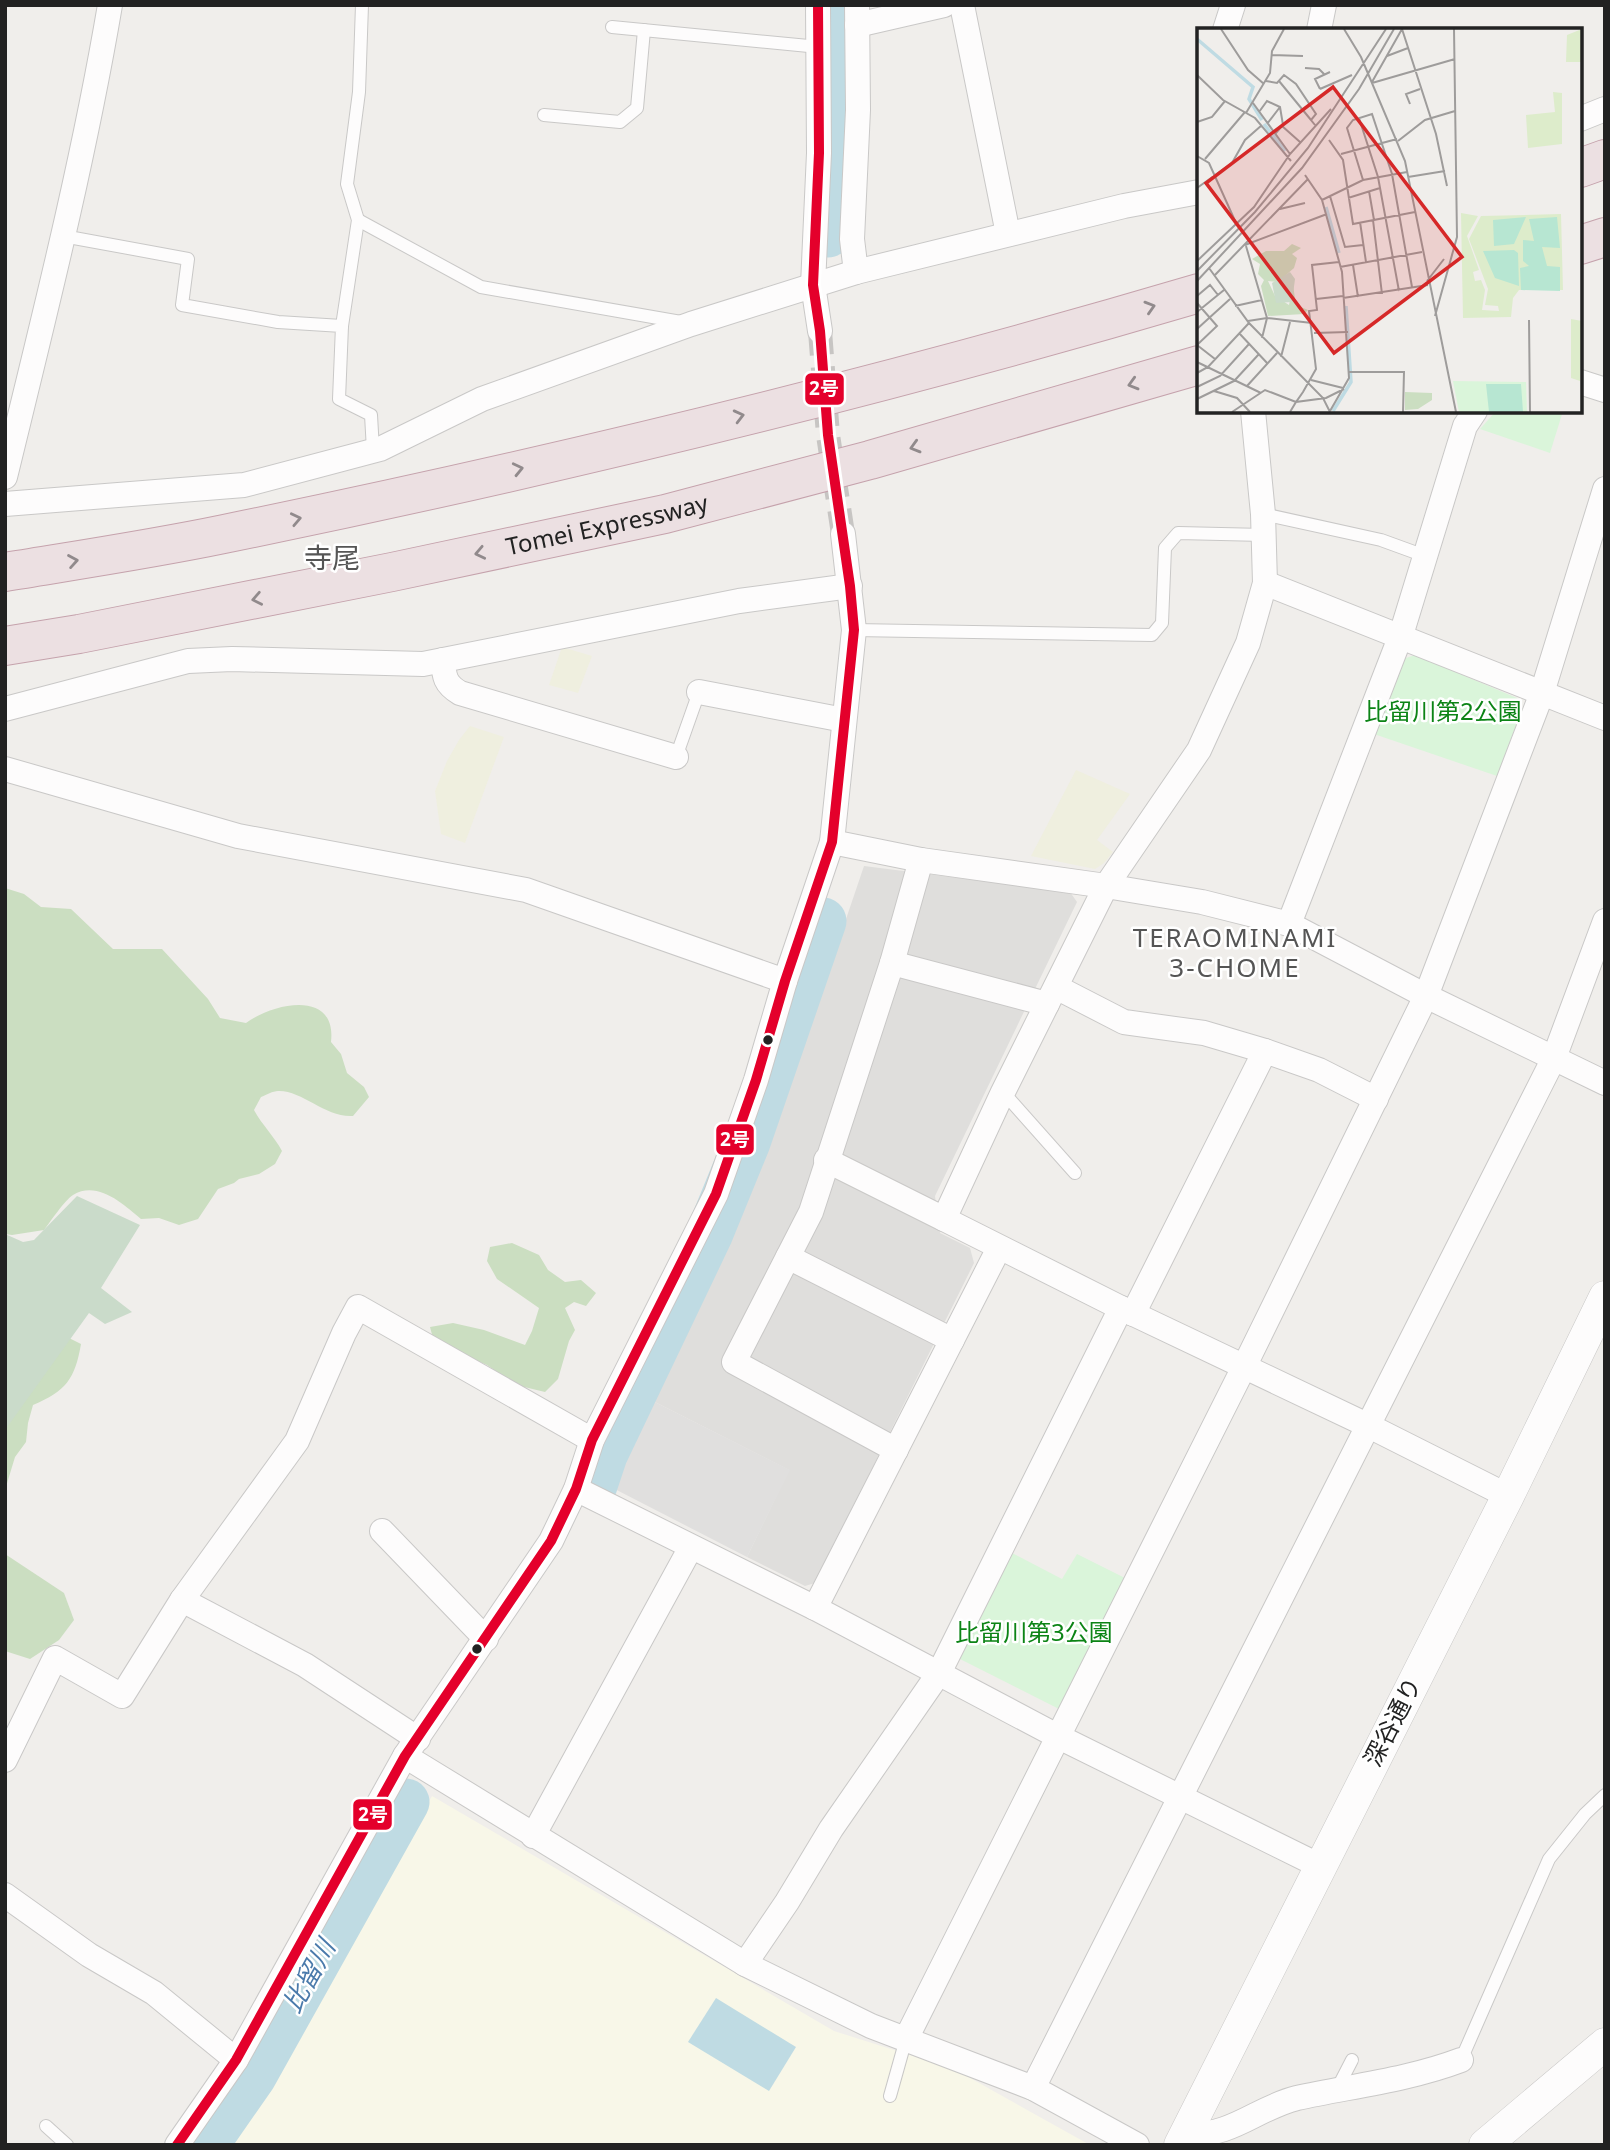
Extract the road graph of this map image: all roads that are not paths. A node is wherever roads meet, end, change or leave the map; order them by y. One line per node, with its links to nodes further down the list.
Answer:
1 (110, 5): 22 (street)
2 (362, 5): 20 (lane)
3 (818, 5): 13 (street)
4 (944, 5): 8 (street)
5 (962, 5): 21 (street)
6 (1233, 5): 10 (street)
7 (1324, 5): 11 (street)
8 (857, 15): 25 (street)
9 (612, 27): 12 (lane)
10 (1226, 28)
11 (1319, 28)
12 (644, 30): 13 (lane); 15 (lane)
13 (819, 47): 26 (street)
14 (1605, 109): 16 (street)
15 (544, 115)
16 (1582, 118)
17 (1605, 159): 18 (highway)
18 (1582, 167)
19 (1197, 192): 21 (street)
20 (358, 220): 28 (lane); 29 (lane)
21 (1008, 234): 25 (street)
22 (63, 236): 29 (lane); 37 (street)
23 (1605, 237): 24 (highway)
24 (1582, 244)
25 (856, 272): 26 (street)
26 (813, 285): 28 (street); 30 (street)
27 (1197, 294): 43 (highway, one-way to 27)
28 (691, 324): 36 (street)
29 (342, 326): 36 (lane)
30 (820, 331)
31 (1197, 366): 48 (highway, Tomei Expressway, one-way to 48)
32 (1582, 383): 33 (street)
33 (1605, 390)
34 (1253, 413): 40 (street)
35 (1474, 413): 42 (street)
36 (373, 450): 39 (street)
37 (5, 477)
38 (1605, 489): 51 (street)
39 (5, 504)
40 (1263, 524): 42 (lane); 44 (street); 46 (lane)
41 (843, 534): 45 (street)
42 (1425, 556): 47 (street)
43 (5, 572)
44 (1265, 583): 47 (street); 59 (street)
45 (850, 586): 46 (street); 49 (street)
46 (854, 630): 54 (street)
47 (1401, 635): 51 (street); 61 (street)
48 (5, 646)
49 (443, 660): 52 (street); 55 (street)
50 (699, 692): 54 (street); 55 (lane)
51 (1542, 693): 53 (street); 65 (street)
52 (5, 709)
53 (1605, 718)
54 (845, 720): 57 (street)
55 (676, 757)
56 (5, 769): 63 (street)
57 (832, 842): 58 (street); 63 (street)
58 (921, 860): 59 (street); 62 (street)
59 (1106, 886): 61 (street); 64 (street)
60 (1605, 921): 67 (street)
61 (1289, 924): 65 (street)
62 (892, 963): 64 (street); 71 (street)
63 (785, 981): 81 (street)
64 (1052, 995): 66 (street); 69 (street)
65 (1426, 996): 67 (street); 70 (street)
66 (1265, 1051): 70 (street); 77 (street)
67 (1555, 1058): 68 (street); 80 (street)
68 (1605, 1083)
69 (1003, 1092): 72 (lane); 73 (street)
70 (1376, 1099): 79 (street)
71 (826, 1160): 73 (street); 75 (street)
72 (1075, 1173)
73 (944, 1219): 74 (street)
74 (999, 1248): 77 (street); 78 (street)
75 (788, 1257): 78 (street); 82 (street)
76 (1605, 1297): 84 (street, 深谷通り)
77 (1127, 1311): 79 (street); 90 (street)
78 (952, 1340): 82 (street)
79 (1244, 1367): 80 (street); 91 (street)
80 (1367, 1425): 84 (street); 95 (street)
81 (592, 1440): 83 (street); 87 (street)
82 (896, 1450): 88 (street)
83 (576, 1489): 86 (street); 89 (street)
84 (1508, 1496): 97 (street, 深谷通り)
85 (382, 1531): 89 (street)
86 (691, 1547): 88 (street); 96 (street)
87 (182, 1600): 92 (street); 93 (street)
88 (815, 1608): 90 (street)
89 (486, 1639): 92 (street)
90 (939, 1673): 91 (street); 99 (street)
91 (1059, 1737): 95 (street); 100 (street)
92 (411, 1748): 96 (street); 102 (street)
93 (5, 1760)
94 (1605, 1795): 104 (lane)
95 (1180, 1796): 97 (street); 105 (street)
96 (533, 1836): 99 (street)
97 (1320, 1866): 109 (street, 深谷通り)
98 (5, 1895): 102 (street)
99 (744, 1964): 100 (street)
100 (906, 2039): 105 (street); 107 (lane)
101 (1605, 2044): 113 (street)
102 (236, 2060): 111 (street)
103 (1352, 2060): 106 (lane)
104 (1461, 2060): 106 (street)
105 (1033, 2088): 112 (street)
106 (1335, 2092): 109 (street)
107 (890, 2096)
108 (46, 2126): 110 (lane)
109 (1183, 2139)
110 (68, 2145)
111 (177, 2145)
112 (1137, 2145)
113 (1485, 2145)

